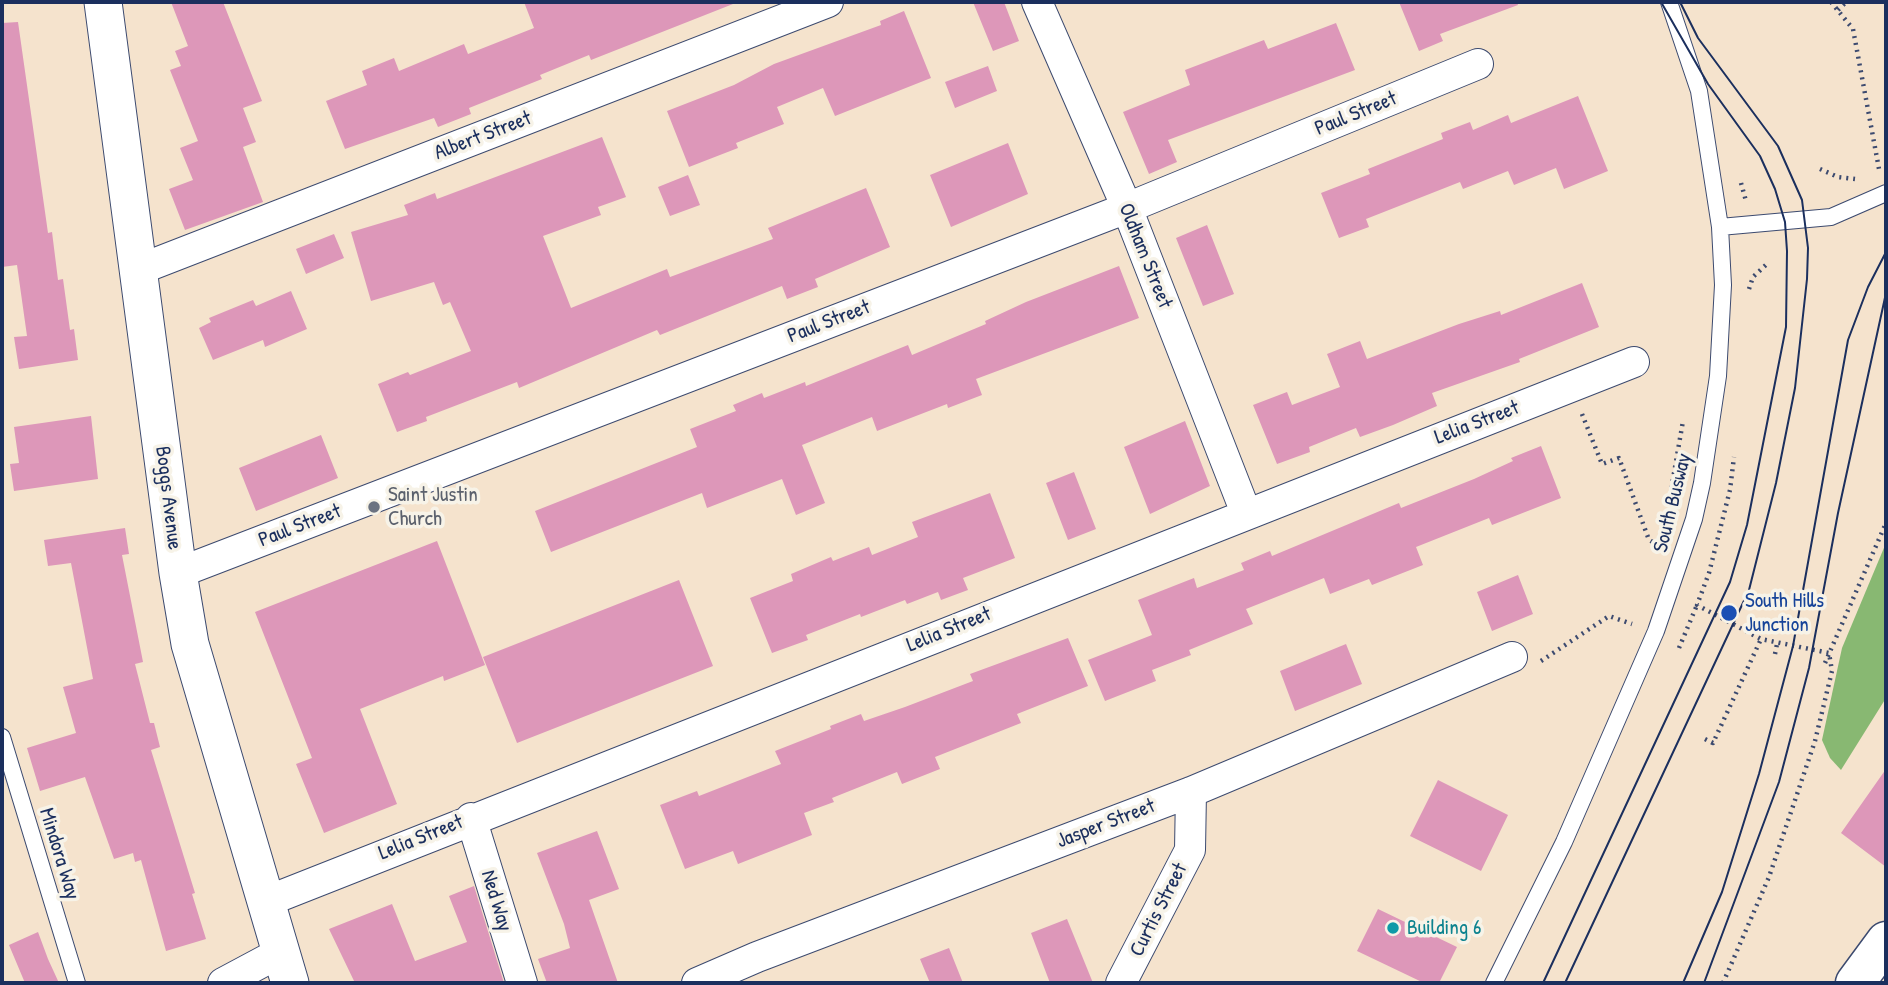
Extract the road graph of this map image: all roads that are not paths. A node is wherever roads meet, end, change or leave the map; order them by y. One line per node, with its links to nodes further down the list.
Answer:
1 (103, 2): 9 (street, Boggs Avenue)
2 (828, 2): 9 (street, Albert Street)
3 (1037, 2): 7 (street, Oldham Street)
4 (1669, 2): 8 (lane, South Busway)
5 (1478, 64): 7 (street, Paul Street)
6 (1886, 193): 8 (lane)
7 (1127, 208): 11 (street, Oldham Street); 12 (street, Paul Street)
8 (1720, 227): 25 (lane, South Busway)
9 (138, 270): 12 (street, Boggs Avenue)
10 (1634, 362): 11 (street, Lelia Street)
11 (1246, 513): 16 (street, Lelia Street)
12 (178, 573): 17 (street, Boggs Avenue)
13 (1512, 657): 15 (street, Jasper Street)
14 (2, 737): 20 (lane, Mindora Way)
15 (1191, 792): 23 (street, Jasper Street); 24 (street, Curtis Street)
16 (471, 818): 17 (street, Lelia Street); 22 (street, Ned Way)
17 (265, 902): 19 (street, Boggs Avenue)
18 (1886, 940): 26 (main road)
19 (285, 968): 21 (street)
20 (77, 983)
21 (223, 983)
22 (522, 983)
23 (697, 983)
24 (1121, 983)
25 (1494, 983)
26 (1855, 983)

